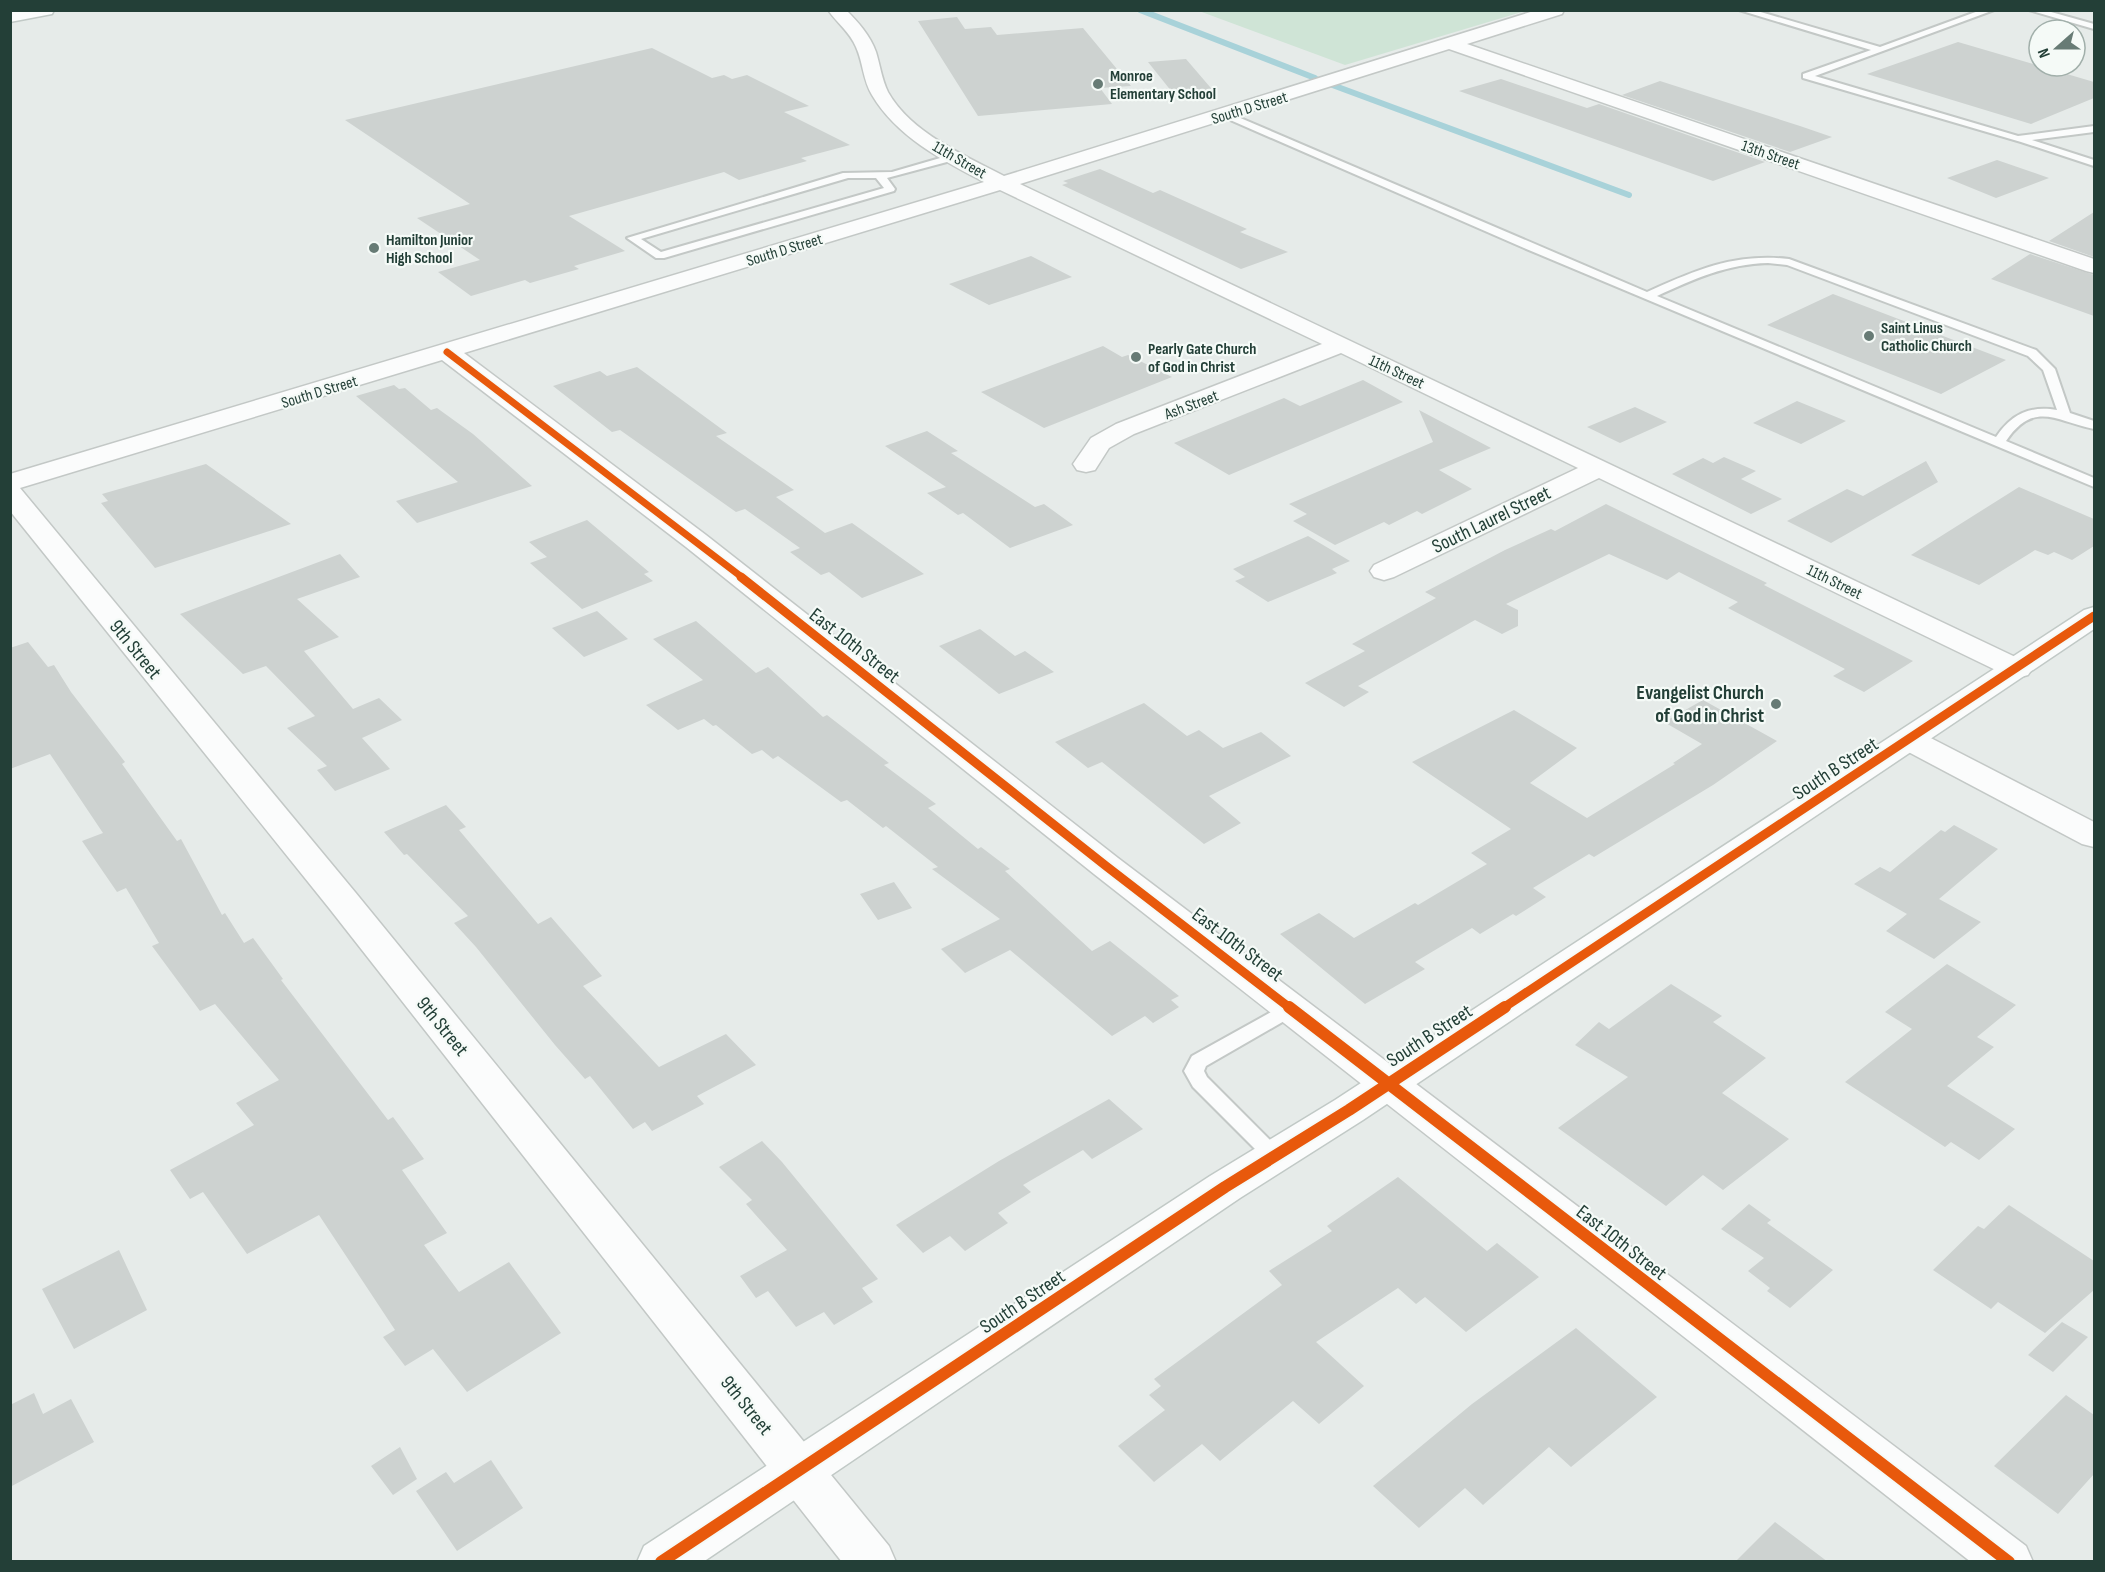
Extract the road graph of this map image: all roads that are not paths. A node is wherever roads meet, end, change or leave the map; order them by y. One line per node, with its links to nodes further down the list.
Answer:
1 (46, 10): 7 (street)
2 (836, 10): 14 (street, 11th Street)
3 (1556, 10): 9 (street, South D Street)
4 (1743, 10): 10 (lane)
5 (1990, 10): 10 (lane)
6 (2033, 10): 8 (lane)
7 (10, 17)
8 (2094, 27)
9 (1448, 44): 11 (street, South D Street); 18 (street, 13th Street)
10 (1880, 50): 13 (lane)
11 (1224, 114): 17 (street, South D Street); 19 (lane)
12 (2094, 129): 13 (lane)
13 (2018, 139): 15 (lane)
14 (954, 157): 16 (lane); 17 (street, 11th Street)
15 (2094, 163)
16 (879, 175): 16 (lane)
17 (1002, 183): 20 (street, 11th Street); 21 (street, South D Street)
18 (2094, 266)
19 (1647, 296): 22 (lane); 24 (lane)
20 (1341, 345): 25 (street, Ash Street); 26 (street, 11th Street)
21 (447, 352): 27 (street, South D Street); 35 (street, East 10th Street)
22 (2064, 413): 23 (lane); 24 (lane)
23 (2094, 425)
24 (1998, 442): 28 (lane)
25 (1086, 464)
26 (1599, 468): 30 (street, South Laurel Street); 32 (street, 11th Street)
27 (10, 483)
28 (2094, 483)
29 (10, 493): 38 (street, 9th Street)
30 (1384, 571)
31 (2094, 616): 32 (street, South B Street)
32 (2017, 669): 33 (street, South B Street)
33 (1910, 740): 34 (street); 36 (street, South B Street)
34 (2094, 836)
35 (1291, 1008): 36 (street, East 10th Street); 37 (lane)
36 (1389, 1083): 37 (street, South B Street); 41 (street, East 10th Street)
37 (1274, 1156): 38 (street, South B Street)
38 (800, 1470): 39 (street, South B Street); 40 (street, 9th Street)
39 (661, 1562)
40 (872, 1562)
41 (2009, 1562)

